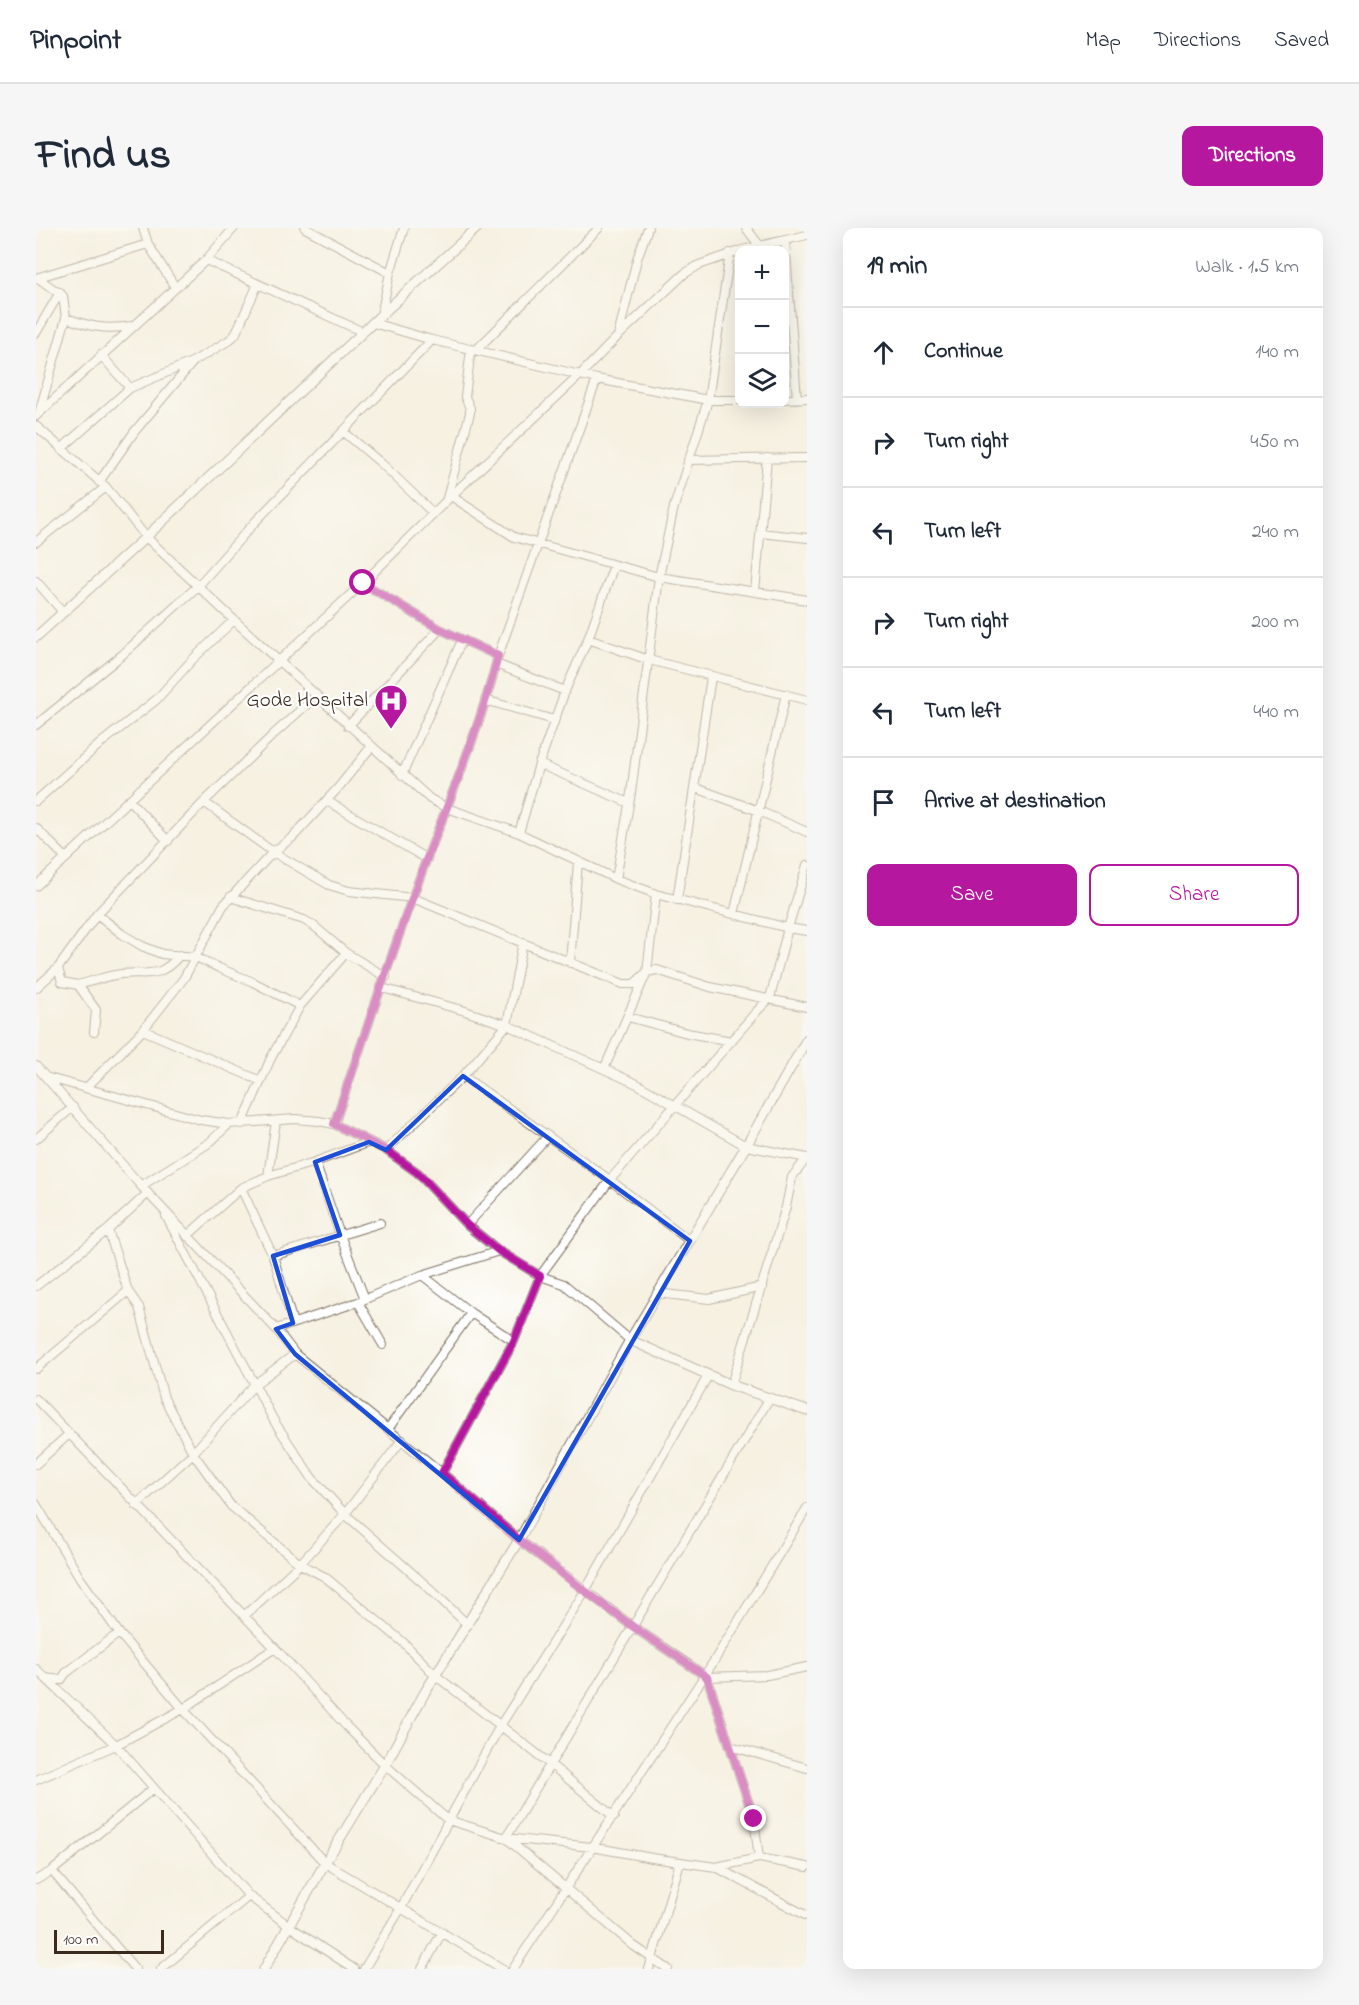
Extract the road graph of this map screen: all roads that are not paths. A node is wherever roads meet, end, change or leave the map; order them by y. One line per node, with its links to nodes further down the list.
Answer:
1 (143, 228): 11 (street)
2 (234, 228): 15 (street)
3 (305, 228): 16 (street)
4 (404, 228): 16 (street)
5 (477, 228): 21 (street)
6 (599, 228): 29 (street)
7 (648, 228): 27 (street)
8 (746, 228): 12 (street)
9 (807, 235): 10 (street)
10 (785, 240): 12 (street); 37 (street)
11 (148, 244): 17 (street); 19 (street)
12 (760, 246)
13 (735, 252): 14 (street)
14 (730, 253): 27 (street); 38 (street)
15 (206, 260): 18 (street); 19 (street)
16 (390, 273): 21 (street)
17 (37, 278): 20 (street)
18 (258, 284): 25 (street); 31 (street)
19 (176, 287): 24 (street)
20 (60, 292): 22 (street); 26 (street)
21 (381, 315): 23 (street)
22 (66, 318): 24 (street); 40 (street)
23 (373, 323): 25 (street); 28 (street)
24 (132, 326): 30 (street)
25 (363, 332): 51 (street)
26 (36, 333)
27 (618, 336): 32 (street)
28 (432, 340): 29 (street); 42 (street)
29 (473, 349): 32 (street); 48 (street)
30 (101, 355): 34 (street); 40 (street)
31 (194, 361): 34 (street); 47 (street)
32 (580, 375): 33 (street); 48 (street)
33 (597, 379): 38 (street); 54 (street)
34 (130, 388): 43 (street)
35 (807, 398): 37 (street)
36 (789, 399): 37 (street)
37 (797, 399)
38 (708, 400): 39 (street); 46 (street)
39 (735, 400)
40 (37, 415)
41 (36, 426): 43 (street)
42 (344, 432): 49 (street); 59 (street)
43 (61, 449): 47 (street)
44 (768, 458): 45 (street); 46 (street); 50 (street)
45 (807, 458)
46 (688, 460): 56 (street)
47 (102, 484): 51 (street); 53 (street)
48 (448, 498): 49 (street); 54 (street)
49 (433, 513): 58 (street)
50 (760, 533): 52 (street); 60 (street)
51 (146, 537): 59 (street); 62 (street)
52 (807, 538)
53 (36, 542)
54 (538, 543): 55 (street); 68 (street)
55 (614, 565): 56 (street); 66 (street)
56 (659, 577): 60 (street); 69 (street)
57 (36, 581): 62 (street)
58 (363, 583): 64 (street); 70 (street)
59 (198, 586): 63 (street); 79 (street)
60 (755, 592): 61 (street)
61 (807, 600)
62 (63, 612): 65 (street)
63 (234, 620): 70 (street); 85 (street)
64 (440, 629): 67 (street); 80 (street)
65 (36, 638)
66 (588, 639): 69 (street); 73 (street)
67 (462, 640): 68 (street); 83 (street)
68 (498, 656): 71 (street)
69 (649, 660): 72 (street); 89 (street)
70 (279, 662): 75 (street); 86 (street)
71 (496, 664): 73 (street); 76 (street)
72 (711, 677): 74 (street); 84 (street)
73 (565, 691): 78 (street)
74 (786, 694): 77 (street); 91 (street)
75 (316, 696): 80 (street); 88 (street)
76 (485, 700): 78 (street); 90 (street)
77 (807, 700)
78 (554, 720): 82 (street)
79 (36, 725)
80 (348, 726): 81 (street)
81 (371, 747): 83 (street); 87 (street)
82 (539, 764): 89 (street); 94 (street)
83 (402, 775): 90 (street)
84 (696, 788): 91 (street); 106 (street)
85 (36, 801)
86 (130, 801): 95 (street); 97 (street)
87 (327, 801): 96 (street); 98 (street)
88 (204, 802): 95 (street); 96 (street)
89 (630, 803): 101 (street)
90 (447, 808): 94 (street); 98 (street)
91 (759, 811): 93 (street); 108 (street)
92 (36, 828): 97 (street)
93 (807, 832)
94 (519, 833): 99 (street)
95 (168, 841): 107 (street)
96 (273, 852): 104 (street); 105 (street)
97 (66, 858): 102 (street)
98 (427, 859): 105 (street)
99 (578, 862): 101 (street); 115 (street)
100 (807, 865): 109 (street)
101 (616, 879): 103 (street)
102 (36, 886)
103 (656, 894): 106 (street); 117 (street)
104 (230, 897): 112 (street); 114 (street)
105 (413, 898): 111 (street); 118 (street)
106 (677, 900): 108 (street)
107 (97, 914): 113 (street); 116 (street)
108 (734, 914): 109 (street)
109 (788, 928): 110 (street); 122 (street)
110 (807, 931)
111 (523, 942): 115 (street); 126 (street)
112 (346, 953): 118 (street); 123 (street)
113 (180, 955): 114 (street); 119 (street)
114 (196, 957): 123 (street); 127 (street)
115 (570, 963): 117 (street)
116 (58, 968): 119 (street); 120 (street)
117 (647, 972): 122 (street); 125 (street)
118 (386, 977): 121 (street)
119 (78, 985): 128 (street)
120 (36, 988)
121 (382, 988): 126 (street); 142 (street)
122 (770, 998): 124 (street); 130 (street)
123 (300, 1006): 135 (street)
124 (807, 1006)
125 (628, 1017): 130 (street); 132 (street)
126 (507, 1025): 132 (street); 134 (street)
127 (143, 1030): 135 (street); 136 (street)
128 (94, 1032)
129 (807, 1039): 146 (street)
130 (732, 1041): 137 (street)
131 (36, 1066): 133 (street)
132 (604, 1069): 137 (street)
133 (45, 1076): 136 (street); 138 (street)
134 (463, 1076): 143 (street); 147 (street)
135 (261, 1081): 141 (street)
136 (86, 1088): 140 (street)
137 (675, 1104): 146 (street); 151 (street)
138 (73, 1107): 144 (street); 152 (street)
139 (276, 1121): 141 (street); 142 (street); 150 (street)
140 (229, 1124): 141 (street); 152 (street)
141 (242, 1124)
142 (334, 1124): 145 (street)
143 (548, 1136): 151 (street); 157 (street)
144 (36, 1139)
145 (369, 1142): 147 (street); 149 (street)
146 (746, 1146): 148 (street); 161 (street)
147 (386, 1150): 157 (street)
148 (807, 1158): 167 (street)
149 (315, 1162): 150 (street); 159 (street)
150 (268, 1176): 153 (street)
151 (610, 1180): 161 (street); 165 (street)
152 (141, 1186): 154 (street)
153 (241, 1188): 160 (street); 163 (street)
154 (148, 1193): 155 (street); 158 (street)
155 (160, 1206): 160 (street); 180 (street)
156 (380, 1223): 159 (street)
157 (467, 1225): 162 (street)
158 (108, 1230): 166 (street); 168 (street)
159 (340, 1235): 163 (street); 170 (street)
160 (187, 1236): 173 (street)
161 (690, 1241): 169 (street)
162 (499, 1251): 164 (street); 165 (street)
163 (273, 1256): 172 (street)
164 (422, 1275): 170 (street); 171 (street)
165 (540, 1276): 174 (street); 175 (street)
166 (36, 1286)
167 (762, 1287): 169 (street); 181 (street)
168 (128, 1292): 178 (street); 188 (street)
169 (657, 1293): 174 (street)
170 (362, 1301): 172 (street); 176 (street)
171 (471, 1313): 175 (street); 185 (street)
172 (293, 1323): 173 (street)
173 (276, 1329): 177 (street)
174 (630, 1340): 179 (street); 195 (street)
175 (514, 1341): 190 (street)
176 (383, 1345)
177 (296, 1354): 180 (street); 185 (street)
178 (36, 1369)
179 (708, 1376): 181 (street); 197 (street)
180 (254, 1385): 188 (street); 194 (street)
181 (731, 1385): 183 (street)
182 (36, 1399): 186 (street)
183 (769, 1399): 184 (street); 200 (street)
184 (807, 1411)
185 (388, 1429): 187 (street)
186 (69, 1434): 189 (street); 192 (street)
187 (402, 1440): 190 (street); 194 (street)
188 (193, 1453): 192 (street); 196 (street)
189 (36, 1464)
190 (442, 1473): 195 (street)
191 (36, 1504): 201 (street)
192 (136, 1504): 198 (street)
193 (807, 1508): 206 (street)
194 (345, 1514): 196 (street); 199 (street)
195 (519, 1540): 197 (street); 199 (street)
196 (300, 1564): 198 (street); 205 (street)
197 (585, 1591): 200 (street); 209 (street)
198 (244, 1617): 202 (street)
199 (468, 1625): 205 (street)
200 (632, 1626): 206 (street); 212 (street)
201 (119, 1633): 207 (street); 208 (street)
202 (275, 1648): 208 (street); 213 (street)
203 (807, 1667): 206 (street)
204 (36, 1669): 207 (street)
205 (435, 1675): 209 (street); 213 (street)
206 (706, 1676): 211 (street); 217 (street)
207 (45, 1678): 210 (street)
208 (183, 1709): 210 (street); 223 (street)
209 (500, 1726): 212 (street); 218 (street)
210 (116, 1745): 215 (street); 216 (street)
211 (730, 1746): 214 (street); 221 (street)
212 (550, 1764): 217 (street); 219 (street)
213 (385, 1765): 218 (street); 223 (street)
214 (807, 1768)
215 (36, 1780)
216 (154, 1788): 226 (street); 229 (street)
217 (614, 1817): 220 (street)
218 (448, 1820): 219 (street); 230 (street)
219 (506, 1838): 220 (street); 228 (street)
220 (592, 1847): 222 (street); 228 (street)
221 (759, 1858): 224 (street); 225 (street)
222 (681, 1862): 224 (street); 234 (street)
223 (325, 1863): 230 (street); 232 (street)
224 (716, 1867): 231 (street)
225 (807, 1867)
226 (52, 1871): 227 (street); 235 (street)
227 (36, 1880)
228 (566, 1889): 234 (street); 242 (street)
229 (249, 1896): 232 (street); 236 (street)
230 (401, 1908): 233 (street); 239 (street)
231 (807, 1916)
232 (290, 1926): 237 (street); 238 (street)
233 (442, 1932): 240 (street); 241 (street)
234 (652, 1959): 243 (street); 244 (street)
235 (135, 1969)
236 (161, 1969)
237 (264, 1969)
238 (354, 1969)
239 (364, 1969)
240 (422, 1969)
241 (503, 1969)
242 (513, 1969)
243 (649, 1969)
244 (668, 1969)

